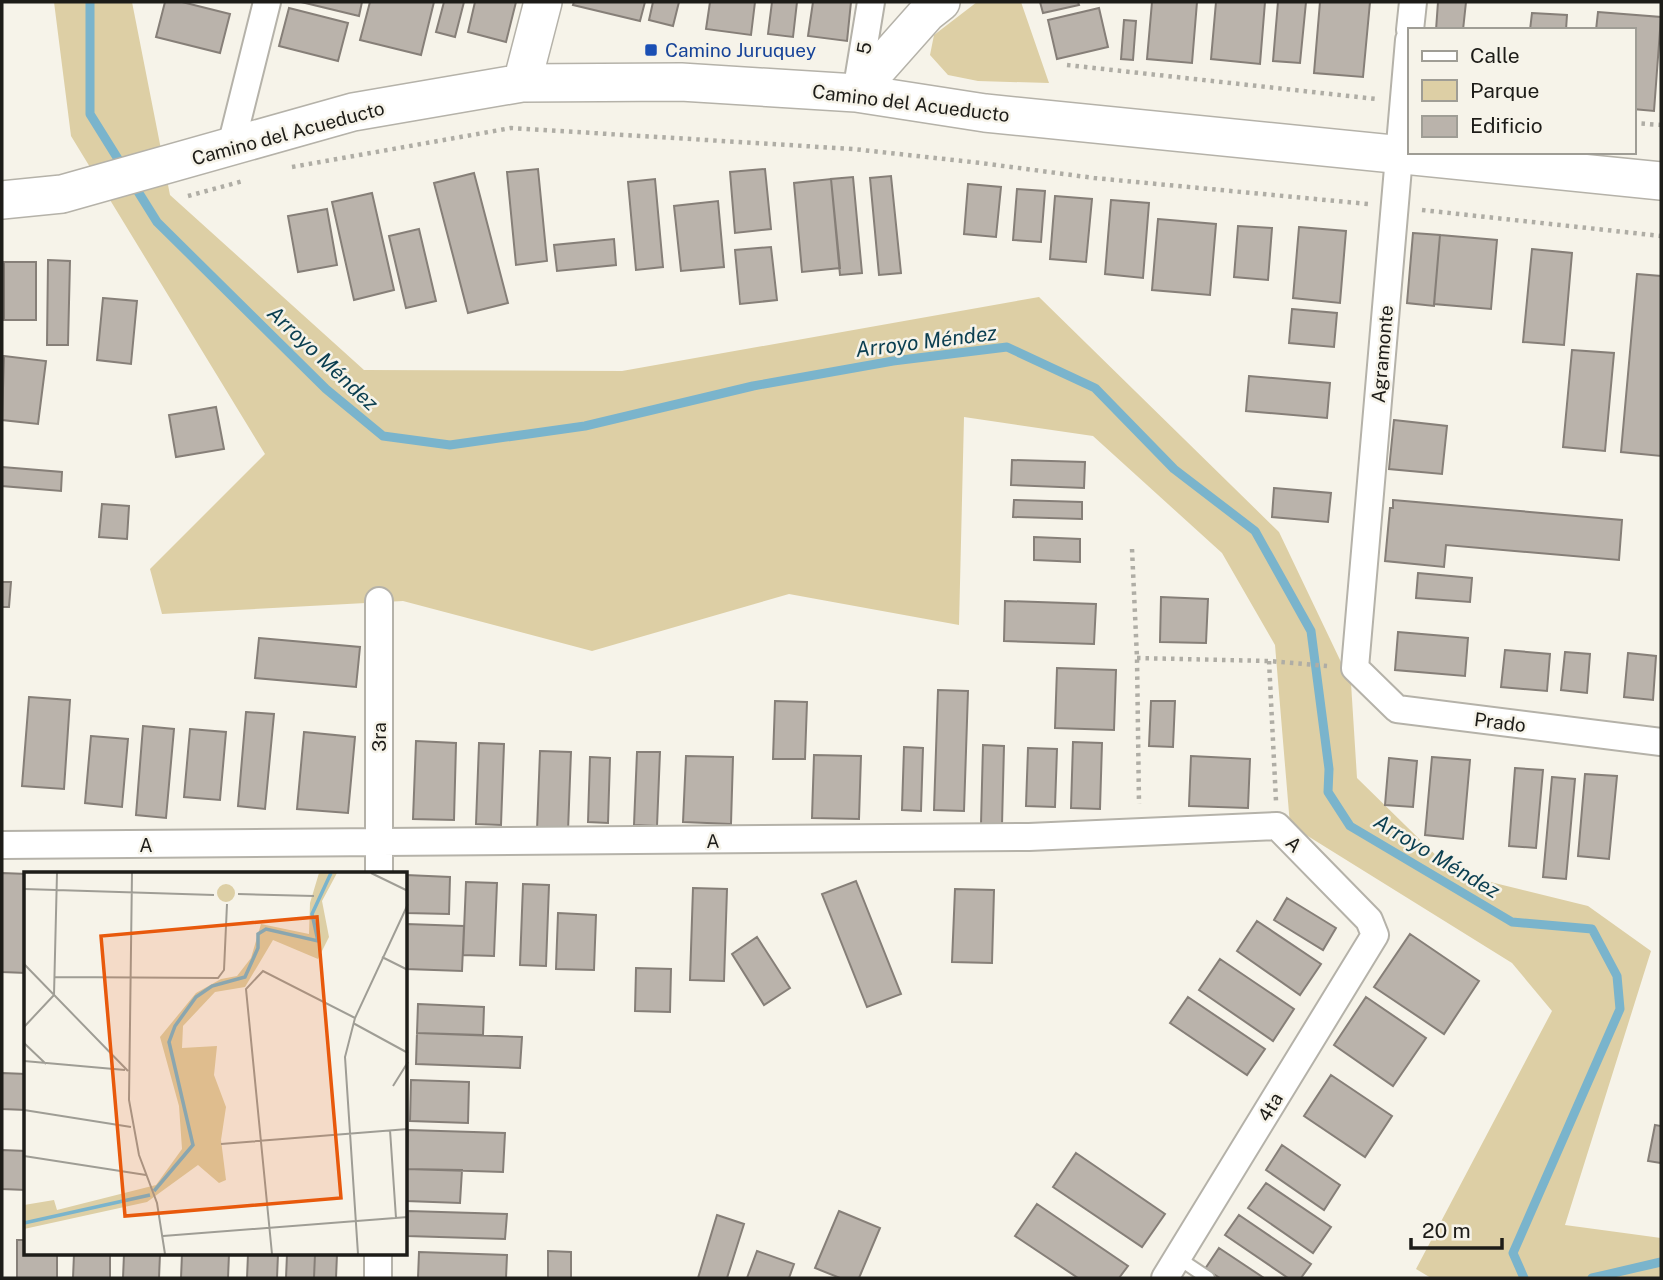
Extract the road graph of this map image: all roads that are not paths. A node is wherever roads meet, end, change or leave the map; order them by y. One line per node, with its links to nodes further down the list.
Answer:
1 (267, 2): 10 (street)
2 (543, 2): 8 (main road)
3 (871, 2): 9 (street, 5)
4 (941, 2): 9 (main road)
5 (1413, 2): 6 (street)
6 (1410, 28)
7 (1408, 50): 11 (street, Agramonte)
8 (522, 83): 9 (main road, Camino del Acueducto); 10 (main road, Camino del Acueducto)
9 (856, 93): 11 (main road, Camino del Acueducto)
10 (231, 146): 13 (main road, Camino del Acueducto)
11 (1398, 154): 12 (main road, Camino del Acueducto); 15 (street, Agramonte)
12 (1661, 181)
13 (2, 200)
14 (379, 601): 17 (street, 3ra)
15 (1356, 668): 16 (street, Prado)
16 (1661, 742)
17 (379, 844): 18 (street, A); 19 (street, 3ra); 20 (street, A)
18 (2, 845)
19 (379, 872)
20 (1375, 935): 22 (street, 4ta)
21 (378, 1256): 23 (street)
22 (1171, 1268): 24 (lane)
23 (378, 1278)
24 (1208, 1278)

